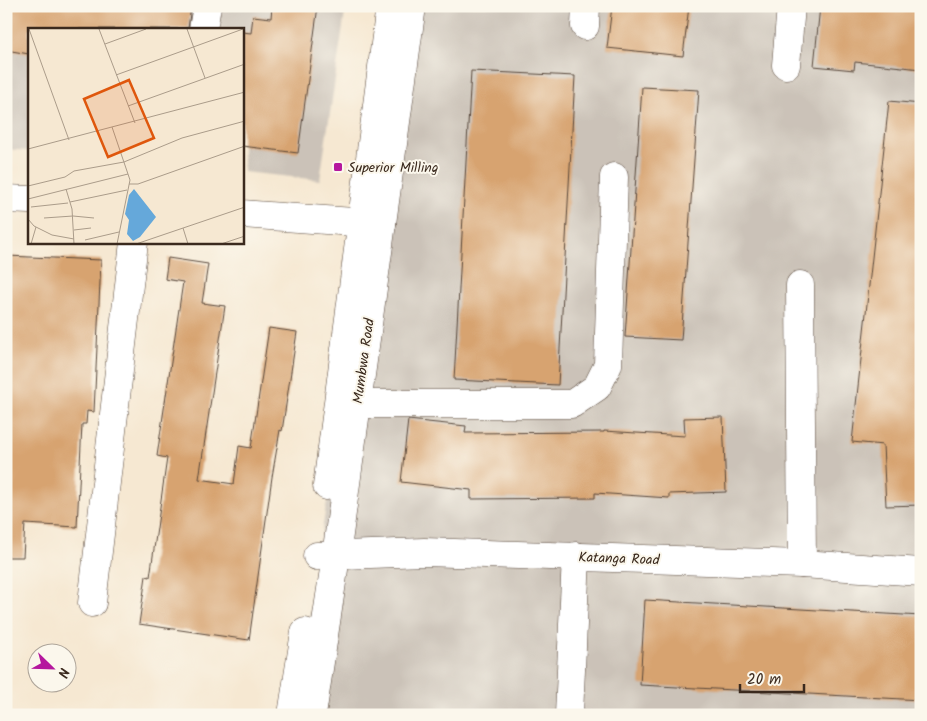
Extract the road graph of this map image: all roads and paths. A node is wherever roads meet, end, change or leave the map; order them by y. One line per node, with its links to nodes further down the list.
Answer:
1 (207, 6): 5 (main road)
2 (390, 6): 11 (main road, Mumbwa Road)
3 (412, 6): 11 (main road, Mumbwa Road)
4 (791, 6): 6 (main road)
5 (204, 28)
6 (786, 65)
7 (614, 177): 14 (main road)
8 (6, 199): 9 (main road)
9 (28, 200)
10 (244, 214): 11 (main road)
11 (371, 223): 14 (main road, Mumbwa Road); 15 (main road, Mumbwa Road)
12 (134, 244): 19 (main road)
13 (800, 285): 17 (main road)
14 (357, 404): 15 (main road, Mumbwa Road)
15 (327, 556): 16 (main road, Katanga Road); 20 (main road, Mumbwa Road); 21 (main road, Mumbwa Road)
16 (576, 556): 17 (main road, Katanga Road); 22 (main road)
17 (802, 564): 18 (main road, Katanga Road)
18 (921, 572)
19 (92, 603)
20 (292, 715)
21 (312, 715)
22 (569, 715)

